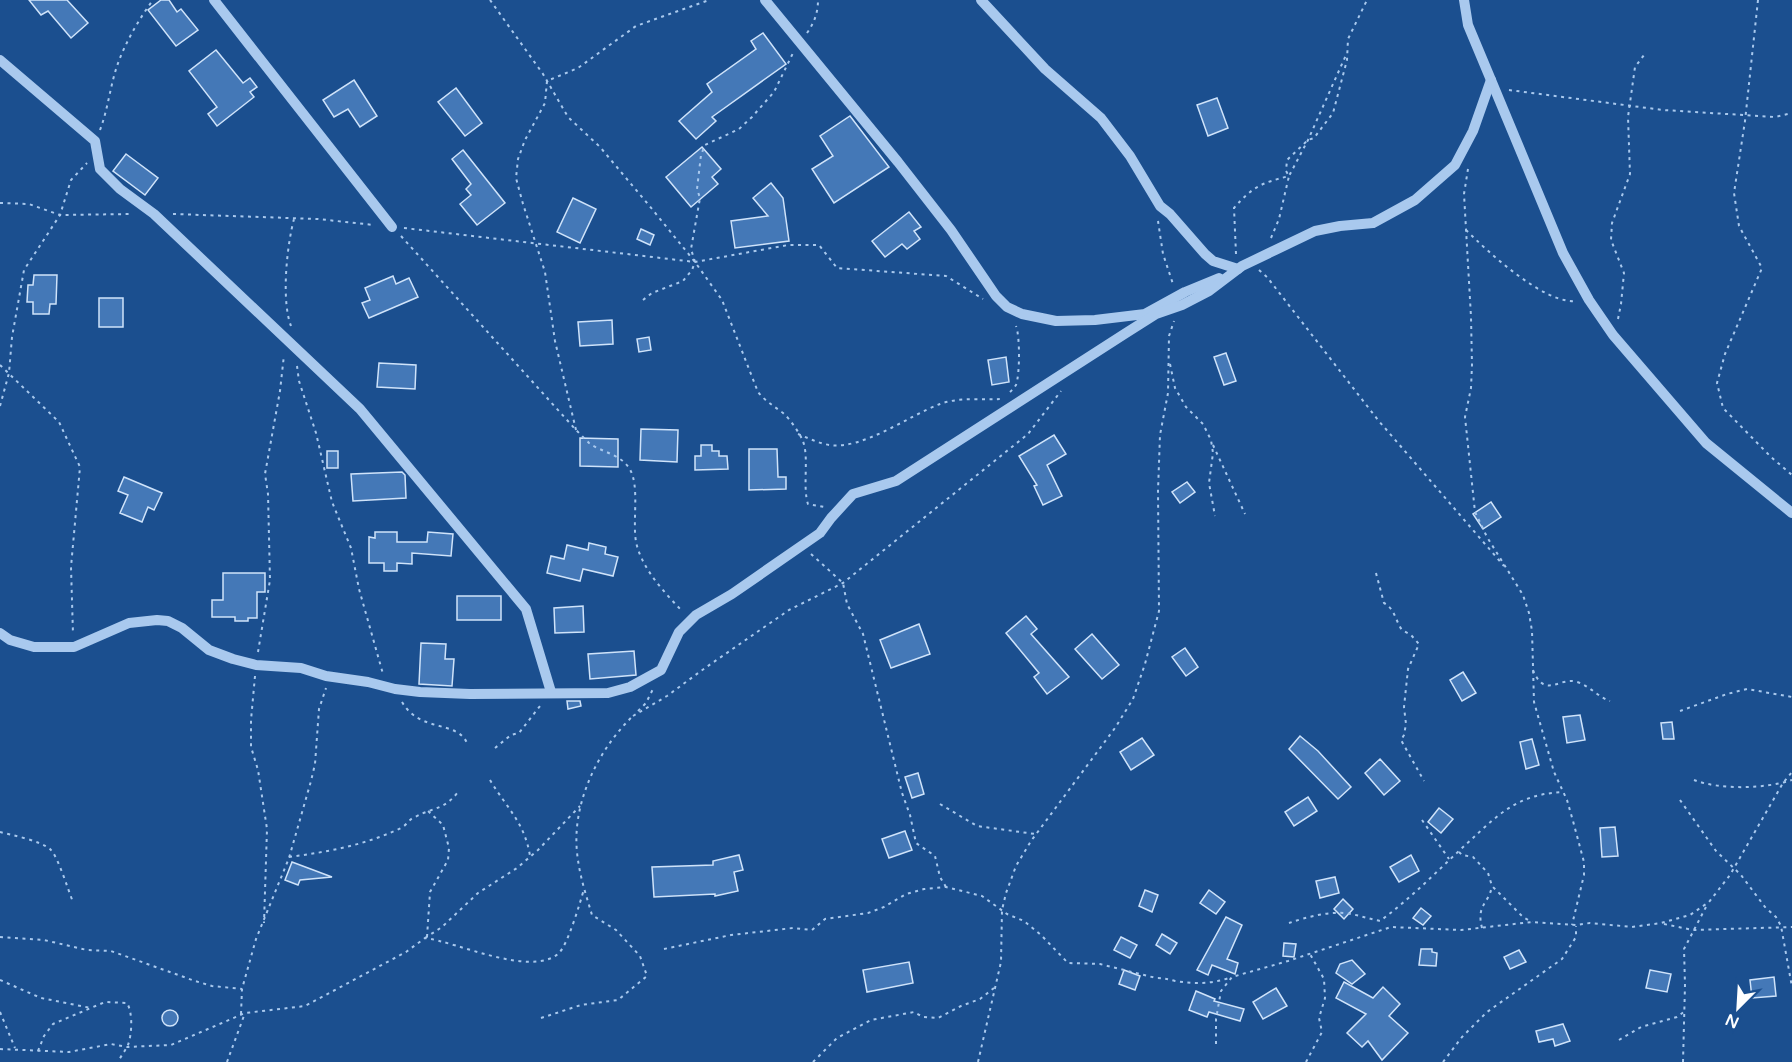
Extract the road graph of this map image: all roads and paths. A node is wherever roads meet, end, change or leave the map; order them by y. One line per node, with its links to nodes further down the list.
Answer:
1 (153, 0): 21 (path)
2 (214, 0): 30 (street)
3 (490, 0): 16 (path)
4 (709, 0): 16 (path)
5 (765, 0): 11 (street)
6 (818, 0): 11 (path)
7 (981, 0): 25 (street)
8 (1368, 0): 12 (path)
9 (1464, 0): 15 (street)
10 (1758, 0): 19 (path)
11 (801, 42): 34 (path); 40 (street)
12 (1347, 52): 20 (path); 20 (path)
13 (1644, 55): 17 (path)
14 (0, 60): 21 (street)
15 (1491, 80): 17 (path); 33 (street); 38 (street)
16 (547, 81): 32 (path); 34 (path)
17 (1629, 105): 19 (path); 43 (path)
18 (1792, 113): 19 (path)
19 (1746, 115): 54 (path)
20 (1308, 140): 23 (path); 23 (path)
21 (95, 141): 27 (street); 28 (path)
22 (1468, 163): 31 (path)
23 (1289, 176): 33 (path); 35 (path)
24 (0, 203): 28 (path)
25 (1160, 206): 35 (street); 40 (path)
26 (130, 214): 28 (path)
27 (154, 214): 29 (path); 44 (street)
28 (60, 215): 48 (path)
29 (294, 219): 30 (path); 41 (path)
30 (392, 227): 32 (path); 51 (path)
31 (1466, 230): 38 (path); 61 (path)
32 (536, 243): 34 (path); 51 (path)
33 (1263, 256): 35 (street); 36 (path)
34 (695, 262): 37 (path); 39 (path); 52 (path)
35 (1238, 269): 36 (path); 40 (street)
36 (1267, 277): 61 (path)
37 (643, 300)
38 (1589, 300): 43 (street)
39 (985, 301)
40 (1176, 302): 46 (path); 59 (street)
41 (290, 322): 44 (path); 45 (path)
42 (1015, 323): 52 (path)
43 (1613, 335): 56 (street)
44 (286, 339): 45 (street); 66 (path)
45 (298, 351): 70 (path); 71 (street)
46 (1168, 358): 53 (path); 92 (path)
47 (0, 365): 48 (path)
48 (9, 373): 50 (path); 65 (path)
49 (1062, 389): 62 (path)
50 (0, 406)
51 (576, 430): 63 (path)
52 (798, 434): 55 (path)
53 (1211, 440): 57 (path); 58 (path)
54 (1792, 475)
55 (824, 507)
56 (1792, 513)
57 (1245, 514)
58 (1215, 516)
59 (803, 546): 62 (path); 63 (street)
60 (1376, 573): 82 (path)
61 (1511, 575): 67 (path)
62 (843, 583): 75 (path); 99 (path)
63 (690, 620): 68 (street)
64 (0, 633): 65 (street)
65 (74, 647): 66 (street)
66 (256, 665): 69 (street); 105 (path)
67 (1533, 667): 73 (path); 85 (path)
68 (661, 670): 71 (street); 75 (path)
69 (326, 676): 70 (street); 95 (path)
70 (395, 689): 71 (street); 76 (path)
71 (551, 692): 77 (path)
72 (1792, 697): 74 (path)
73 (1610, 701)
74 (1680, 711)
75 (633, 716): 87 (path)
76 (467, 743)
77 (495, 748)
78 (1792, 772): 83 (path)
79 (490, 780): 94 (path)
80 (1694, 780): 83 (path)
81 (1792, 780): 83 (path)
82 (1424, 781)
83 (1783, 783): 97 (path)
84 (458, 792): 89 (path)
85 (1563, 792): 93 (path); 108 (path)
86 (1680, 800): 97 (path)
87 (581, 804): 94 (path); 100 (path)
88 (940, 804): 92 (path)
89 (428, 811): 95 (path); 114 (path)
90 (1422, 820): 96 (path)
91 (0, 831): 101 (path)
92 (1037, 834): 103 (path)
93 (1458, 851): 96 (path); 98 (path)
94 (530, 856): 114 (path)
95 (289, 858): 105 (path)
96 (1449, 859): 106 (path)
97 (1734, 869): 102 (path); 109 (path)
98 (1492, 886): 104 (path); 111 (path)
99 (946, 887): 103 (path); 115 (path)
100 (584, 889): 114 (path); 126 (path)
101 (73, 902)
102 (1709, 902): 107 (path); 112 (path)
103 (1002, 910): 117 (path); 120 (path)
104 (1532, 922): 108 (path); 111 (path)
105 (264, 923): 121 (path)
106 (1289, 923)
107 (1661, 924): 108 (path); 112 (path)
108 (1574, 925): 138 (path)
109 (1781, 926): 110 (path); 112 (path); 119 (path)
110 (1792, 927)
111 (1482, 928): 116 (path)
112 (1693, 930): 123 (path)
113 (0, 937): 121 (path)
114 (426, 937): 125 (path)
115 (664, 949)
116 (1310, 954): 117 (path); 137 (path)
117 (1232, 977): 128 (path)
118 (0, 980): 122 (path)
119 (1792, 987)
120 (994, 988): 135 (path); 136 (path)
121 (242, 989): 125 (path)
122 (92, 1008): 129 (path); 132 (path)
123 (1685, 1011): 127 (path); 139 (path)
124 (0, 1012): 131 (path)
125 (243, 1013): 129 (path); 134 (path)
126 (541, 1018)
127 (1618, 1040)
128 (1216, 1044)
129 (127, 1047): 132 (path); 133 (path)
130 (0, 1049): 131 (path)
131 (15, 1050): 132 (path)
132 (38, 1051)
133 (118, 1062)
134 (227, 1062)
135 (813, 1062)
136 (978, 1062)
137 (1306, 1062)
138 (1443, 1062)
139 (1683, 1062)

